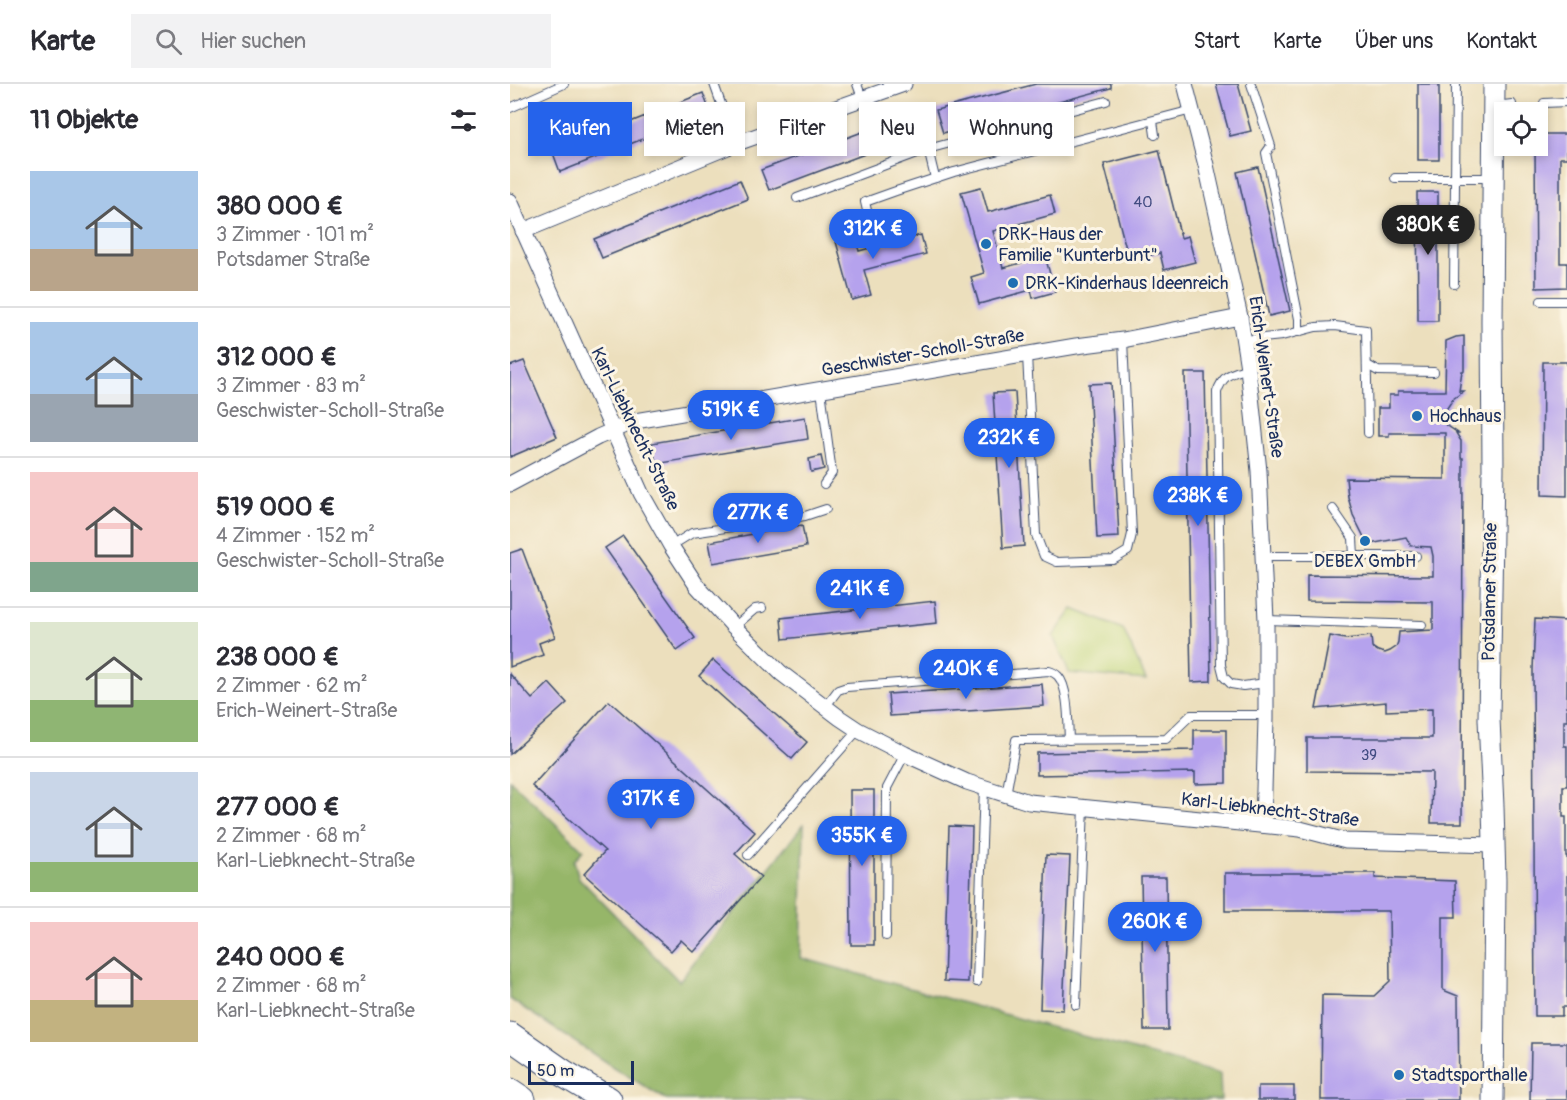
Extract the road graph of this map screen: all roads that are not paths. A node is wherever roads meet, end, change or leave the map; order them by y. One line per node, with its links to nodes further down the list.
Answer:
1 (564, 84): 13 (lane)
2 (714, 84): 10 (lane)
3 (904, 84): 8 (street)
4 (1185, 84): 14 (street, Erich-Weinert-Straße)
5 (1251, 84): 34 (lane)
6 (1456, 84): 24 (lane)
7 (1494, 84): 25 (main road, Potsdamer Straße)
8 (860, 91): 17 (street)
9 (1106, 101): 18 (lane)
10 (720, 102)
11 (1567, 102): 12 (lane)
12 (1548, 103)
13 (510, 108)
14 (1192, 110): 15 (lane); 33 (street, Erich-Weinert-Straße)
15 (1153, 121): 16 (lane); 22 (lane)
16 (1155, 135)
17 (745, 140)
18 (936, 147)
19 (706, 156): 28 (street)
20 (909, 156): 26 (lane)
21 (930, 156): 22 (lane)
22 (935, 178): 29 (lane)
23 (1395, 178): 24 (lane)
24 (1455, 178): 25 (lane); 30 (lane)
25 (1493, 178): 66 (main road, Potsdamer Straße)
26 (797, 198)
27 (510, 201): 28 (street, Karl-Liebknecht-Straße)
28 (523, 231): 42 (street, Karl-Liebknecht-Straße)
29 (875, 245)
30 (1454, 284)
31 (1541, 301): 32 (lane)
32 (1567, 301)
33 (1240, 317): 35 (street, Geschwister-Scholl-Straße); 36 (street, Erich-Weinert-Straße)
34 (1299, 332): 36 (lane); 38 (lane)
35 (1123, 340): 37 (street, Geschwister-Scholl-Straße); 37 (lane)
36 (1245, 340): 39 (street, Erich-Weinert-Straße)
37 (1027, 355): 41 (street, Geschwister-Scholl-Straße)
38 (1367, 365): 40 (lane); 43 (lane)
39 (1248, 368): 49 (street, Erich-Weinert-Straße); 56 (lane)
40 (1434, 372)
41 (821, 390): 42 (street, Geschwister-Scholl-Straße); 45 (lane)
42 (613, 431): 44 (street, Geschwister-Scholl-Straße); 48 (street, Karl-Liebknecht-Straße)
43 (1368, 434)
44 (510, 484)
45 (824, 484)
46 (826, 509): 48 (lane)
47 (1334, 509): 50 (lane)
48 (671, 546): 55 (street, Karl-Liebknecht-Straße)
49 (1263, 556): 50 (lane); 53 (street, Erich-Weinert-Straße)
50 (1354, 556): 51 (lane)
51 (1416, 556)
52 (762, 608): 55 (lane)
53 (1266, 621): 54 (lane); 56 (street, Erich-Weinert-Straße)
54 (1422, 625)
55 (734, 627): 57 (street, Karl-Liebknecht-Straße)
56 (1266, 683): 58 (street, Erich-Weinert-Straße)
57 (825, 707): 59 (street, Karl-Liebknecht-Straße); 60 (lane)
58 (1266, 715): 60 (lane); 65 (street, Erich-Weinert-Straße)
59 (858, 730): 61 (street, Karl-Liebknecht-Straße); 67 (lane)
60 (1069, 740): 63 (lane)
61 (905, 754): 62 (street, Karl-Liebknecht-Straße); 68 (lane)
62 (984, 787): 63 (street, Karl-Liebknecht-Straße); 69 (lane)
63 (1006, 795): 64 (street, Karl-Liebknecht-Straße)
64 (1084, 807): 65 (street, Karl-Liebknecht-Straße); 70 (lane)
65 (1263, 825): 66 (street, Karl-Liebknecht-Straße)
66 (1494, 845): 75 (main road, Potsdamer Straße)
67 (748, 855)
68 (886, 936)
69 (977, 982)
70 (1076, 1005)
71 (510, 1036): 74 (highway)
72 (510, 1092): 73 (highway)
73 (522, 1100)
74 (608, 1100)
75 (1493, 1100)

